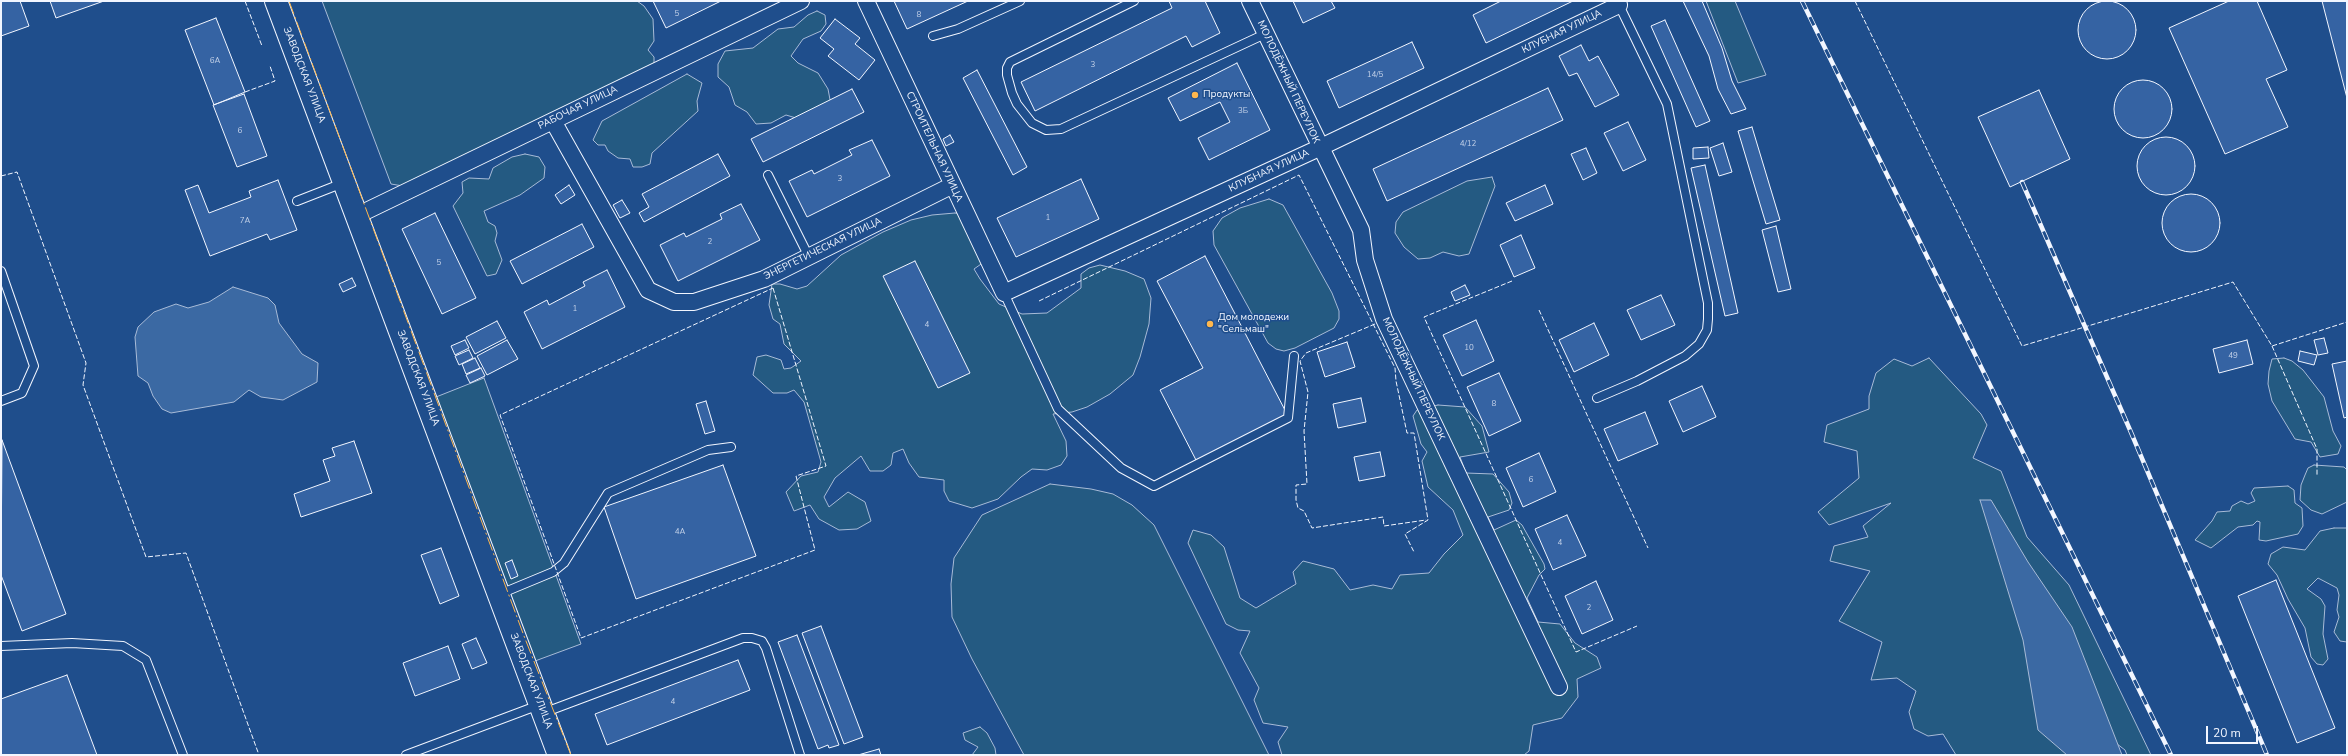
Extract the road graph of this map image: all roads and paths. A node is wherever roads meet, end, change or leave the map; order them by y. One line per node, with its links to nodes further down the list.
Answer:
1 (276, 1): 13 (street, ЗАВОДСКАЯ УЛИЦА)
2 (801, 1): 10 (street, РАБОЧАЯ УЛИЦА)
3 (866, 1): 14 (street, СТРОИТЕЛЬНАЯ УЛИЦА)
4 (1020, 1): 9 (lane)
5 (1134, 1): 8 (lane)
6 (1250, 1): 8 (street, МОЛОДЁЖНЫЙ ПЕРЕУЛОК)
7 (1619, 3): 11 (street, КЛУБНАЯ УЛИЦА); 21 (lane)
8 (1265, 34): 11 (street, МОЛОДЁЖНЫЙ ПЕРЕУЛОК)
9 (933, 36)
10 (553, 120): 16 (street, РАБОЧАЯ УЛИЦА); 17 (street, ЭНЕРГЕТИЧЕСКАЯ УЛИЦА)
11 (1319, 148): 19 (street, КЛУБНАЯ УЛИЦА); 26 (street, МОЛОДЁЖНЫЙ ПЕРЕУЛОК)
12 (768, 175): 17 (lane)
13 (344, 183): 15 (lane); 16 (street, ЗАВОДСКАЯ УЛИЦА)
14 (951, 186): 17 (street, ЭНЕРГЕТИЧЕСКАЯ УЛИЦА); 19 (street, СТРОИТЕЛЬНАЯ УЛИЦА)
15 (297, 201)
16 (356, 216): 24 (street, ЗАВОДСКАЯ УЛИЦА)
17 (809, 257)
18 (1, 271): 22 (lane)
19 (1004, 293): 20 (lane)
20 (1294, 356)
21 (1597, 398)
22 (1, 401)
23 (731, 447): 24 (lane)
24 (499, 595): 27 (street, ЗАВОДСКАЯ УЛИЦА)
25 (1, 646): 28 (lane)
26 (1559, 687)
27 (542, 709): 29 (lane); 30 (street, ЗАВОДСКАЯ УЛИЦА); 31 (lane)
28 (183, 755)
29 (406, 755)
30 (559, 755)
31 (800, 755)

